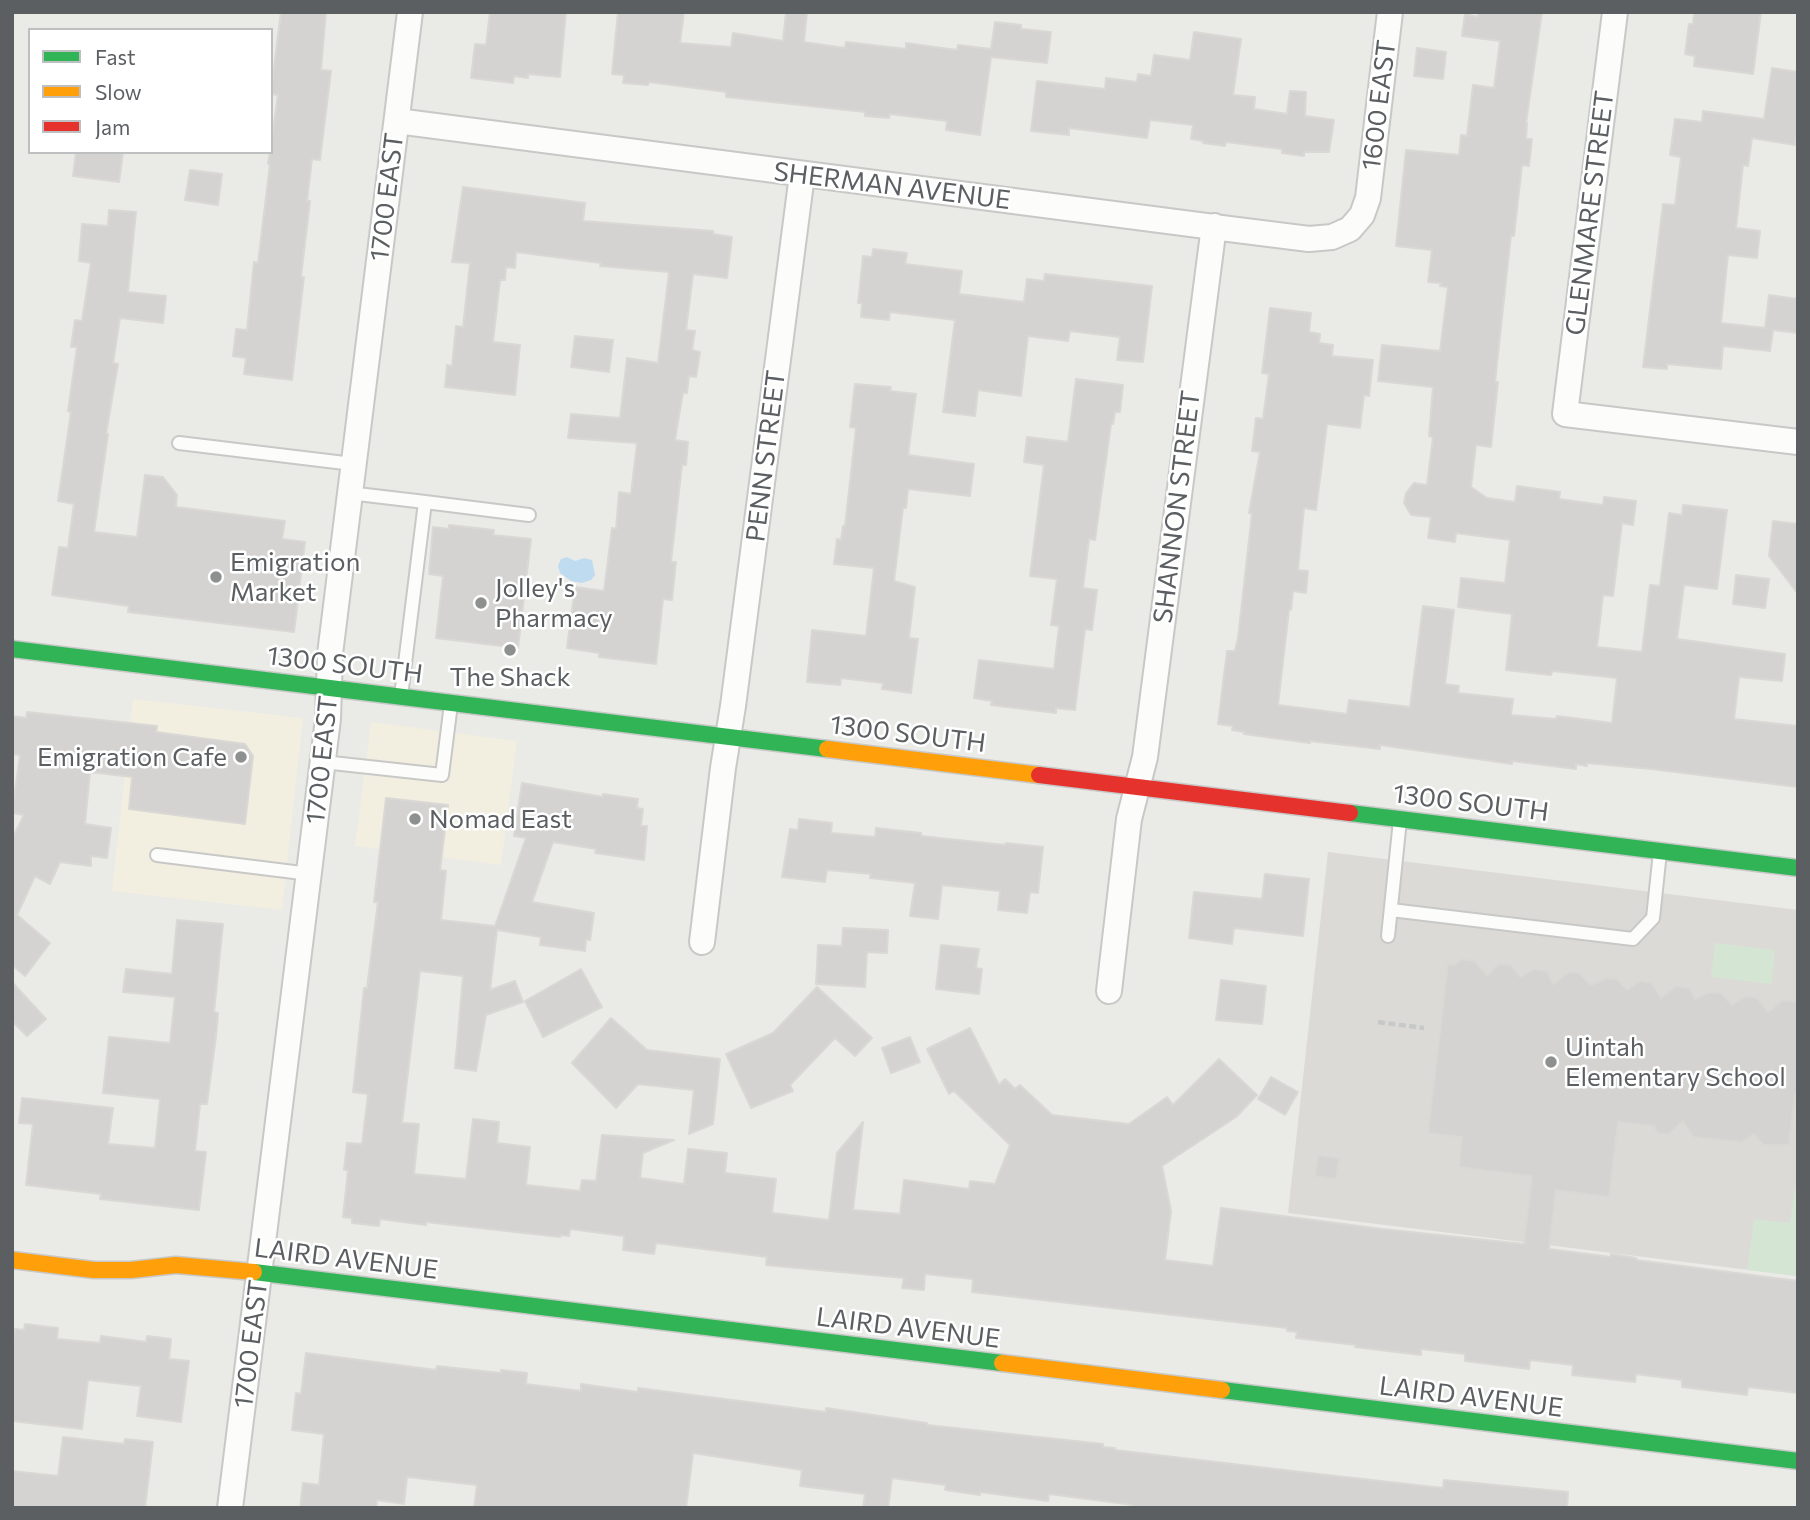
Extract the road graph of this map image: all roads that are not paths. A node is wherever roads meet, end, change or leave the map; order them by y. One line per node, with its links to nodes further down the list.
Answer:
1 (410, 12): 4 (street, 1700 EAST)
2 (1390, 12): 6 (street, 1600 EAST)
3 (1615, 12): 8 (street, GLENMARE STREET)
4 (397, 121): 5 (street, SHERMAN AVENUE); 10 (street, 1700 EAST)
5 (802, 175): 7 (street, SHERMAN AVENUE); 18 (street, PENN STREET)
6 (1368, 198): 7 (street, SHERMAN AVENUE)
7 (1214, 226): 20 (street, SHANNON STREET)
8 (1798, 442)
9 (179, 443): 10 (lane)
10 (353, 464): 11 (street, 1700 EAST)
11 (349, 493): 12 (lane); 15 (street, 1700 EAST)
12 (425, 502): 13 (lane); 16 (lane)
13 (529, 515)
14 (12, 649): 15 (street, 1300 SOUTH)
15 (329, 688): 16 (street, 1300 SOUTH); 19 (street, 1700 EAST)
16 (401, 697): 17 (street, 1300 SOUTH)
17 (451, 703): 18 (street, 1300 SOUTH); 19 (lane)
18 (729, 737): 20 (street, 1300 SOUTH); 28 (street, PENN STREET)
19 (323, 762): 25 (street, 1700 EAST)
20 (1138, 787): 21 (street, 1300 SOUTH); 29 (street, SHANNON STREET)
21 (1400, 819): 22 (street, 1300 SOUTH); 26 (lane)
22 (1660, 851): 24 (street, 1300 SOUTH); 26 (lane)
23 (157, 855): 25 (lane)
24 (1798, 868)
25 (310, 874): 31 (street, 1700 EAST)
26 (1391, 910): 27 (lane)
27 (1388, 936)
28 (702, 942)
29 (1109, 991)
30 (12, 1260): 31 (street, LAIRD AVENUE)
31 (259, 1272): 32 (street, LAIRD AVENUE); 33 (street, 1700 EAST)
32 (1798, 1461)
33 (230, 1508)

